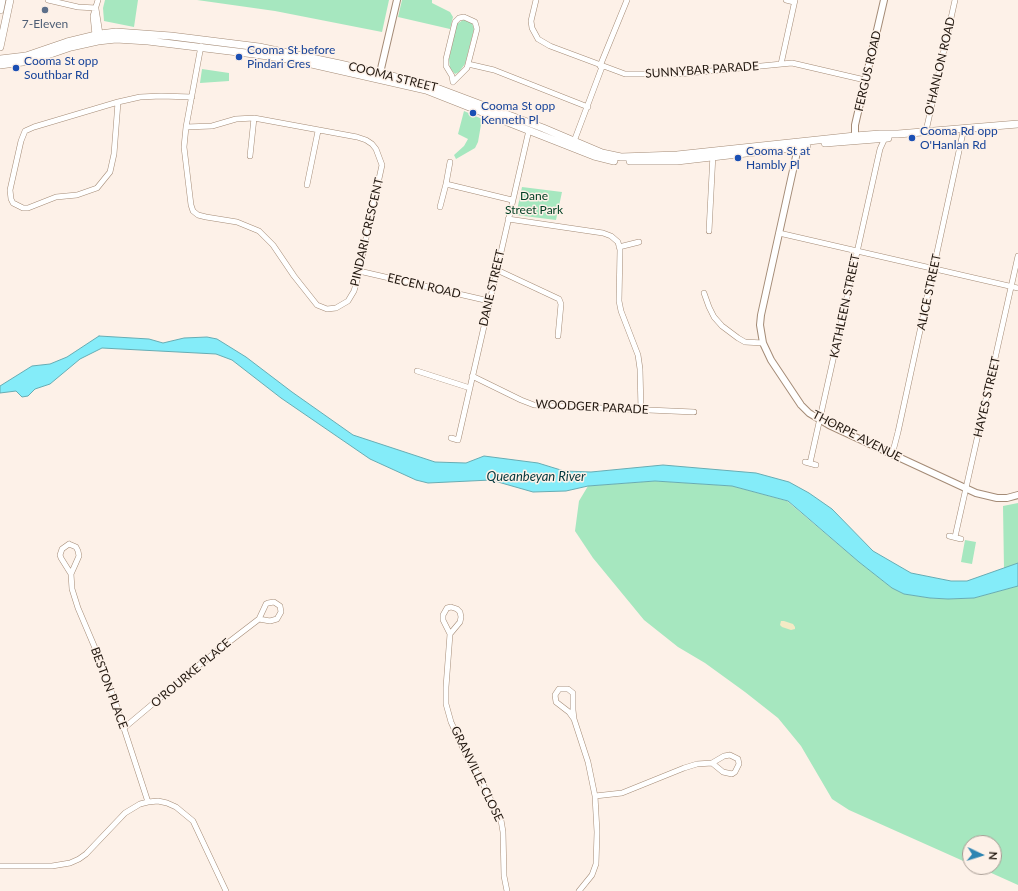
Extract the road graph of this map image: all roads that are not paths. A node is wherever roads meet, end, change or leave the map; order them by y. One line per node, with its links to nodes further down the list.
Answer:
1 (2, 0): 13 (main road)
2 (10, 0): 16 (main road)
3 (48, 0): 12 (street)
4 (98, 0): 12 (street)
5 (397, 0): 22 (street)
6 (536, 0): 21 (street, SUNNYBAR PARADE)
7 (628, 0): 21 (street)
8 (786, 0): 11 (street)
9 (884, 0): 23 (street, FERGUS ROAD)
10 (955, 0): 36 (street, O'HANLON ROAD)
11 (795, 1): 19 (street)
12 (96, 8): 14 (street)
13 (0, 10)
14 (98, 36): 15 (main road, COOMA STREET); 17 (main road, COOMA STREET); 20 (main road, COOMA STREET)
15 (201, 44): 22 (main road, COOMA STREET); 26 (street, PINDARI CRESCENT)
16 (0, 46)
17 (0, 59)
18 (468, 64): 24 (street); 24 (street); 28 (street)
19 (780, 64): 21 (street, SUNNYBAR PARADE); 23 (street, SUNNYBAR PARADE)
20 (0, 65)
21 (601, 66): 28 (street)
22 (379, 76): 25 (main road, COOMA STREET)
23 (865, 80): 40 (street, FERGUS ROAD)
24 (453, 82): 25 (street)
25 (448, 95): 29 (main road, COOMA STREET); 34 (main road, COOMA STREET)
26 (192, 97): 27 (street); 32 (street, PINDARI CRESCENT)
27 (118, 102): 27 (street)
28 (588, 107): 42 (street)
29 (504, 112): 34 (main road); 38 (main road, COOMA STREET)
30 (254, 118): 32 (street, PINDARI CRESCENT); 35 (street, PINDARI CRESCENT); 46 (street)
31 (1018, 124): 33 (main road, COOMA STREET)
32 (186, 127): 61 (street, PINDARI CRESCENT)
33 (964, 128): 36 (main road, COOMA STREET); 59 (street, ALICE STREET)
34 (529, 130): 38 (main road); 42 (main road, COOMA STREET); 50 (street, DANE STREET)
35 (318, 131): 49 (street); 61 (street, PINDARI CRESCENT)
36 (926, 131): 37 (main road, COOMA STREET)
37 (898, 134): 39 (main road, COOMA STREET); 40 (main road, COOMA STREET)
38 (560, 135): 42 (main road, COOMA STREET)
39 (885, 138): 41 (main road, COOMA STREET); 44 (street, KATHLEEN STREET)
40 (855, 139): 41 (main road, COOMA STREET); 43 (main road, COOMA STREET)
41 (876, 139): 44 (street)
42 (573, 144): 45 (main road, COOMA STREET)
43 (799, 144): 45 (main road, COOMA STREET); 54 (street, THORPE AVENUE)
44 (880, 149): 57 (street, KATHLEEN STREET)
45 (713, 155): 53 (street)
46 (250, 156)
47 (450, 162): 48 (street)
48 (446, 184): 50 (street); 51 (street)
49 (307, 185)
50 (512, 200): 52 (street, DANE STREET)
51 (440, 207)
52 (508, 219): 56 (street); 60 (street, DANE STREET)
53 (709, 231)
54 (779, 233): 57 (street); 67 (street, THORPE AVENUE)
55 (638, 242): 56 (street)
56 (620, 247): 71 (street)
57 (857, 251): 59 (street); 73 (street, KATHLEEN STREET)
58 (1018, 256): 62 (street, HAYES STREET)
59 (934, 268): 62 (street); 75 (street, ALICE STREET)
60 (497, 270): 65 (street, DANE STREET); 66 (street)
61 (359, 271): 65 (street, EECEN ROAD)
62 (1011, 287): 63 (street); 77 (street, HAYES STREET)
63 (1018, 288)
64 (704, 293): 67 (street)
65 (489, 301): 69 (street, DANE STREET)
66 (558, 336)
67 (763, 344): 73 (street, THORPE AVENUE)
68 (416, 371): 70 (street)
69 (472, 376): 70 (street, DANE STREET); 71 (street, WOODGER PARADE)
70 (470, 388): 74 (street, DANE STREET)
71 (640, 410): 72 (street, WOODGER PARADE)
72 (694, 412)
73 (820, 420): 75 (street, THORPE AVENUE); 76 (street, KATHLEEN STREET)
74 (451, 438)
75 (892, 454): 77 (street, THORPE AVENUE)
76 (816, 465)
77 (966, 489): 78 (street, THORPE AVENUE); 80 (street, HAYES STREET)
78 (1018, 495)
79 (948, 536): 80 (street)
80 (955, 537): 81 (street)
81 (961, 539)
82 (71, 574): 82 (street, BESTON PLACE); 88 (street, BESTON PLACE)
83 (259, 619): 83 (street, O'ROURKE PLACE); 88 (street, O'ROURKE PLACE)
84 (450, 634): 84 (street, GRANVILLE CLOSE); 94 (street, GRANVILLE CLOSE)
85 (573, 701): 86 (street); 86 (street); 87 (street)
86 (560, 707): 87 (street)
87 (574, 719): 90 (street)
88 (124, 728): 91 (street, BESTON PLACE)
89 (712, 764): 89 (street); 90 (street)
90 (595, 796): 95 (street)
91 (148, 802): 92 (street); 93 (street)
92 (0, 866)
93 (226, 891)
94 (507, 891)
95 (579, 891)

